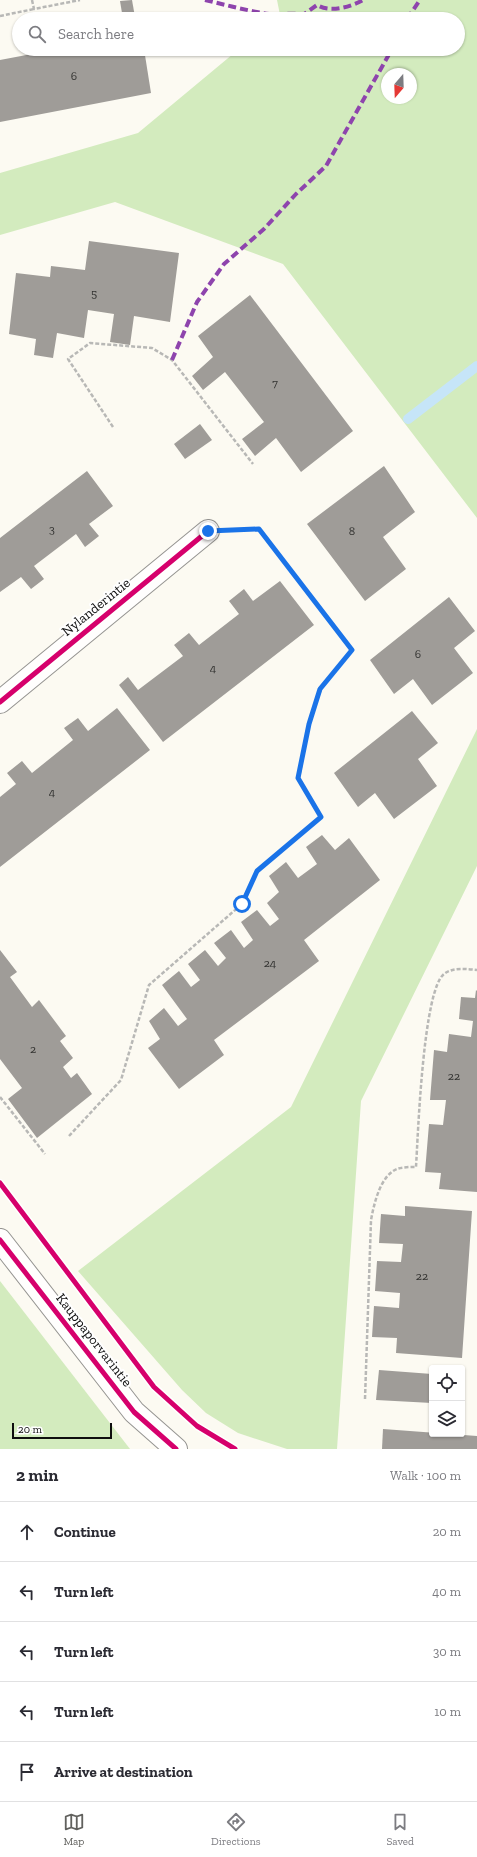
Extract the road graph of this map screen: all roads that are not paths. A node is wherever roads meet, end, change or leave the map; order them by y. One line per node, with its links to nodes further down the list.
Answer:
1 (208, 531): 2 (street, Nylanderintie)
2 (0, 702)
3 (0, 1240): 4 (street, Kauppaporvarintie)
4 (176, 1449)

